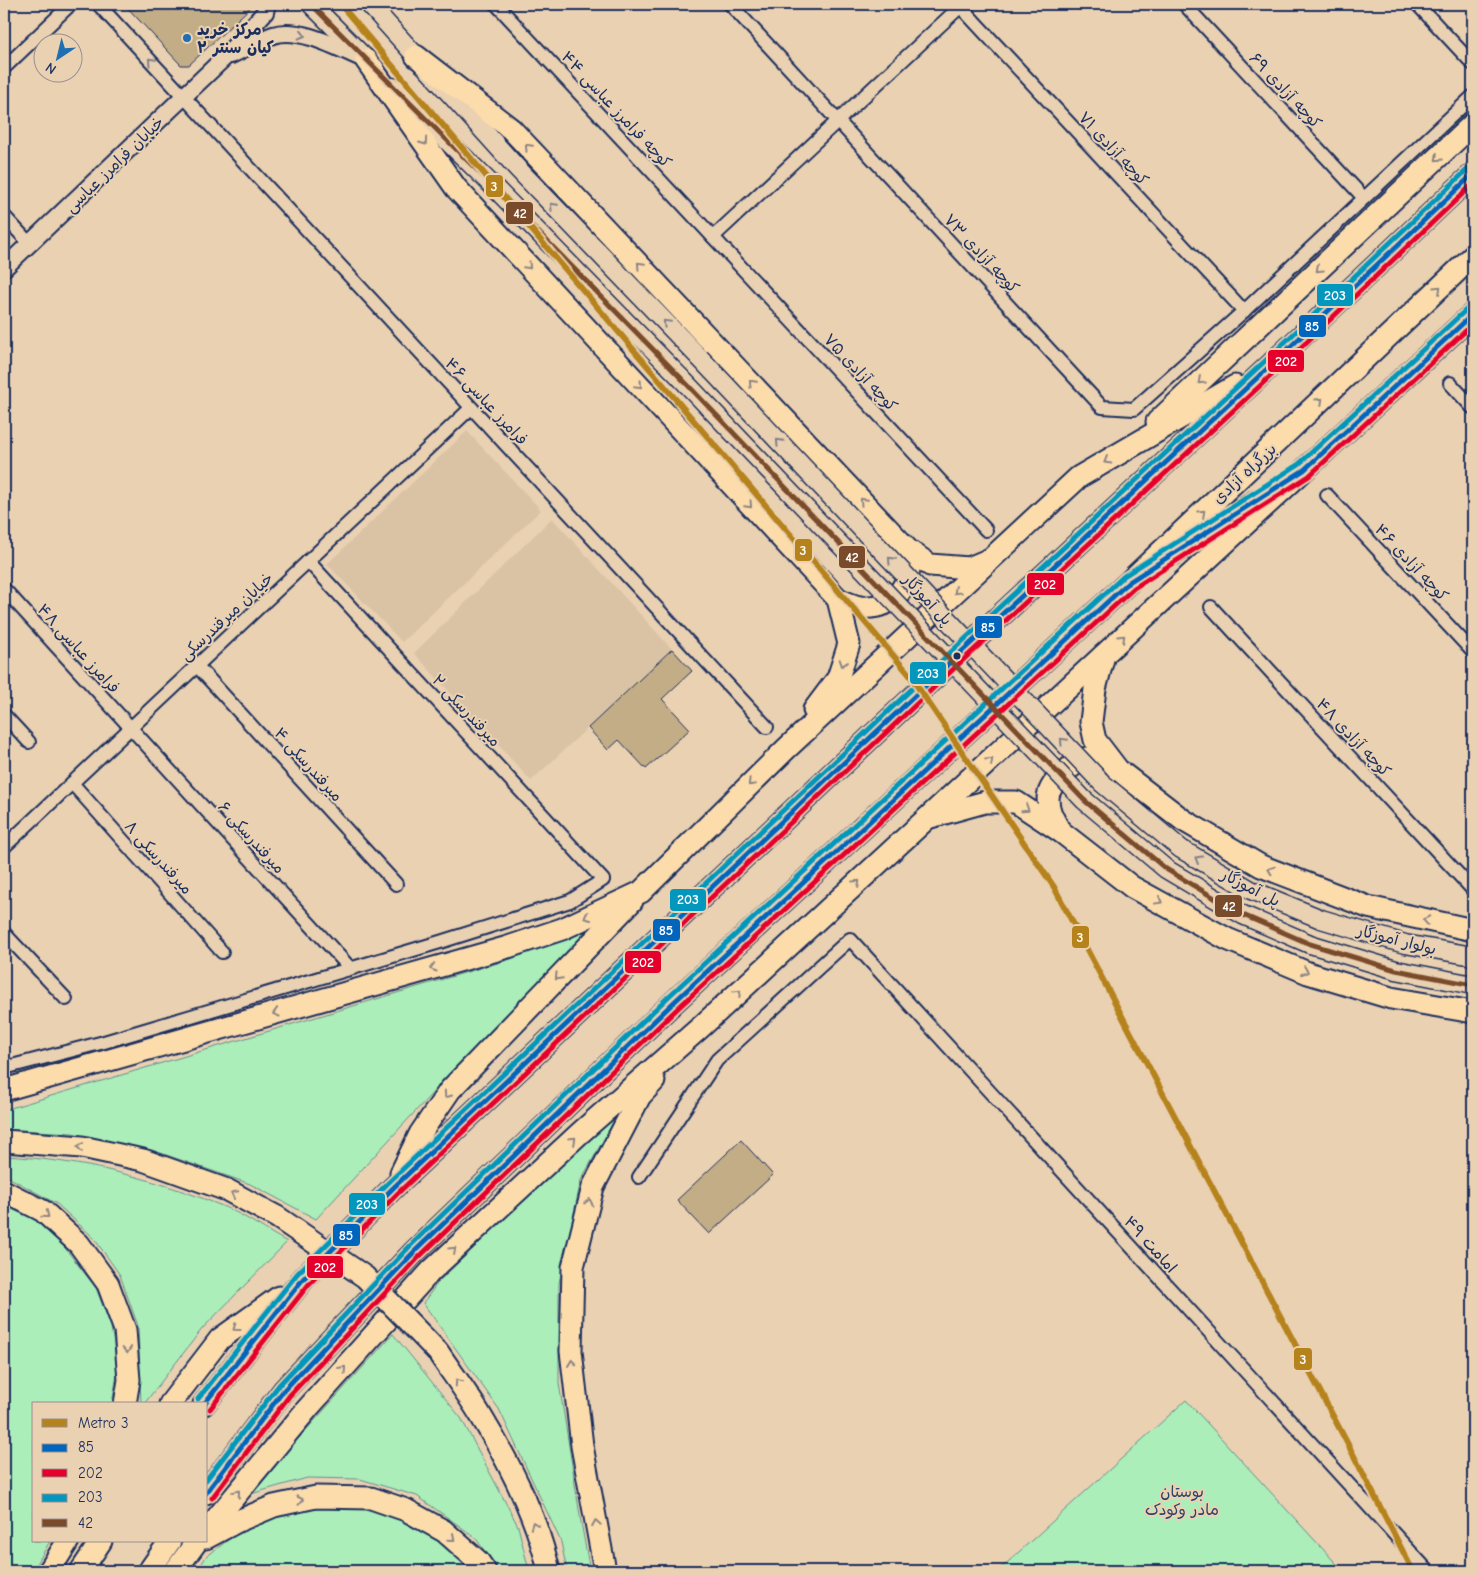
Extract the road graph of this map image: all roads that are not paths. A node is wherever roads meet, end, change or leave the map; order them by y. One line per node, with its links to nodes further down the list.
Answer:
1 (71, 4): 19 (street)
2 (98, 4): 21 (street, فرامرز عباسی ۴۶, one-way to 2)
3 (267, 4): 16 (street)
4 (311, 4): 13 (main road, پل آموزگار)
5 (330, 4): 13 (main road)
6 (369, 4): 14 (main road, پل آموزگار)
7 (390, 4): 14 (main road)
8 (496, 4): 27 (street, کوچه فرامرز عباسی ۴۴)
9 (730, 4): 22 (street, کوچه آزادی ۷۳)
10 (1184, 4): 25 (street, کوچه آزادی ۶۹)
11 (1417, 4): 18 (street)
12 (960, 5): 22 (street); 32 (street, کوچه آزادی ۷۱)
13 (328, 22): 17 (main road, پل آموزگار)
14 (390, 25): 15 (main road, پل آموزگار)
15 (416, 56): 43 (highway, one-way to 15); 66 (main road, پل آموزگار, one-way to 15, bridge)
16 (224, 58): 17 (street, one-way to 17); 21 (street, خیابان فرامرز عباسی)
17 (366, 60): 48 (highway, one-way to 48); 69 (main road, پل آموزگار, bridge)
18 (1473, 64)
19 (4, 68)
20 (1473, 96): 25 (street)
21 (184, 97): 28 (street, خیابان فرامرز عباسی); 37 (street, فرامرز عباسی ۴۶)
22 (838, 121): 27 (street); 32 (street, کوچه آزادی ۷۳)
23 (1473, 124): 39 (highway, one-way to 39)
24 (1473, 174): 35 (highway)
25 (1364, 198): 32 (street)
26 (4, 216): 28 (street)
27 (713, 237): 42 (street, کوچه آزادی ۷۵)
28 (30, 244): 30 (street, خیابان فرامرز عباسی)
29 (1473, 256): 46 (highway, بزرگراه آزادی, one-way to 29)
30 (4, 268)
31 (1473, 302): 34 (highway)
32 (1244, 311)
33 (1473, 314): 34 (highway)
34 (1426, 357): 40 (highway)
35 (1270, 366): 39 (highway); 81 (highway)
36 (1450, 383): 38 (street)
37 (471, 408): 45 (street, خیابان میرفندرسکی); 54 (street, فرامرز عباسی ۴۶)
38 (1473, 408)
39 (1130, 448): 44 (highway, one-way to 44)
40 (1304, 470): 46 (highway); 51 (highway, one-way to 40)
41 (1327, 495): 50 (street, کوچه آزادی ۴۶)
42 (986, 530)
43 (908, 550): 44 (highway); 48 (highway)
44 (993, 558): 57 (highway, one-way to 57)
45 (308, 561): 52 (street, خیابان میرفندرسکی); 72 (street, میرفندرسکی ۲)
46 (1128, 582): 87 (highway, بزرگراه آزادی)
47 (4, 589): 55 (street, فرامرز عباسی ۴۸)
48 (838, 599): 57 (highway, one-way to 57)
49 (1211, 607): 64 (street, کوچه آزادی ۴۸)
50 (1473, 652)
51 (1104, 655): 58 (highway); 60 (highway, one-way to 51)
52 (197, 666): 55 (street, خیابان میرفندرسکی); 63 (street, میرفندرسکی ۴)
53 (4, 715): 56 (street)
54 (767, 726)
55 (131, 728): 59 (street, خیابان میرفندرسکی); 72 (street, میرفندرسکی ۶)
56 (29, 742)
57 (786, 749): 65 (highway, one-way to 65)
58 (1118, 770): 61 (highway); 67 (highway, one-way to 58)
59 (72, 783): 62 (street, خیابان میرفندرسکی); 70 (street, میرفندرسکی ۸)
60 (928, 817): 61 (highway, one-way to 61); 76 (highway, one-way to 60)
61 (1060, 831): 75 (highway, one-way to 75)
62 (4, 848)
63 (396, 884)
64 (1473, 890)
65 (641, 892): 78 (highway, one-way to 78); 81 (highway, one-way to 81)
66 (1320, 919): 71 (main road, بولوار آموزگار)
67 (1473, 930)
68 (4, 933): 74 (street)
69 (1310, 944): 73 (main road, بولوار آموزگار)
70 (222, 952)
71 (1473, 956)
72 (350, 968): 77 (street)
73 (1473, 985)
74 (66, 999)
75 (1473, 1012)
76 (702, 1026): 88 (highway, one-way to 76); 100 (highway, one-way to 76)
77 (4, 1068)
78 (4, 1090)
79 (4, 1141): 99 (highway, one-way to 79, bridge)
80 (640, 1177): 101 (street, امامت ۴۹)
81 (393, 1188): 83 (highway)
82 (4, 1191): 84 (highway, one-way to 84)
83 (303, 1279): 85 (highway, one-way to 85); 86 (highway)
84 (125, 1402)
85 (172, 1402)
86 (206, 1402)
87 (208, 1490)
88 (208, 1530)
89 (208, 1536): 98 (highway, one-way to 98)
90 (67, 1542): 94 (highway)
91 (100, 1542): 95 (highway)
92 (169, 1542): 96 (highway)
93 (199, 1542): 97 (highway)
94 (49, 1571)
95 (82, 1571)
96 (149, 1571)
97 (175, 1571)
98 (484, 1571)
99 (549, 1571)
100 (605, 1571)
101 (1428, 1571)

